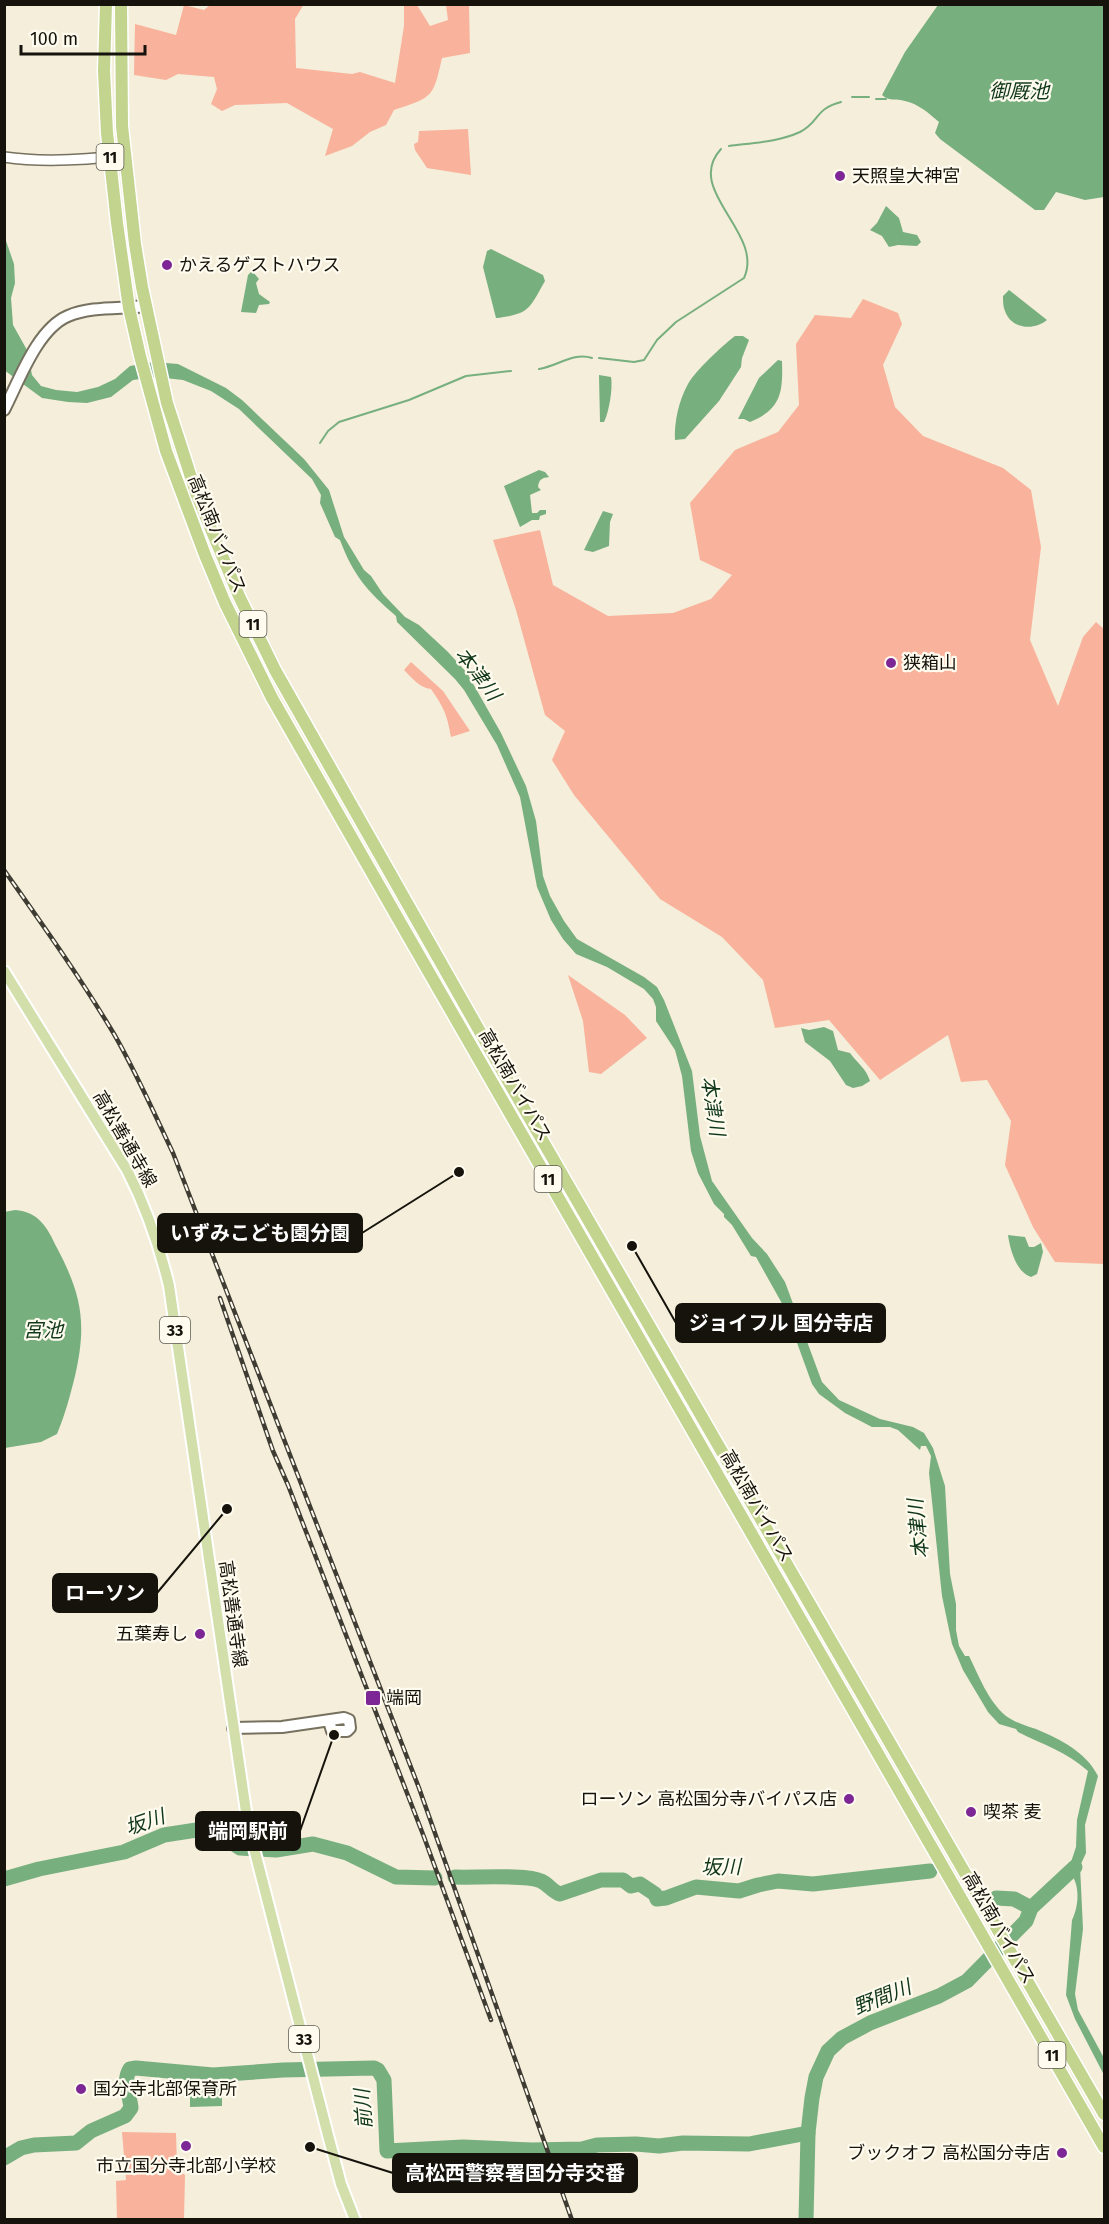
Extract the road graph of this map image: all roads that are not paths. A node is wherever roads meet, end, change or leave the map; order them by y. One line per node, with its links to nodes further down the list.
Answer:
1 (106, 4): 5 (highway, 高松南バイパス / 11)
2 (121, 4): 3 (highway, 高松南バイパス / 11)
3 (126, 155): 5 (street); 6 (highway, 高松南バイパス / 11)
4 (4, 157): 5 (street)
5 (110, 157): 7 (highway, 高松南バイパス / 11)
6 (146, 306): 7 (main road); 12 (highway, 高松南バイパス / 11)
7 (129, 308): 8 (main road); 13 (highway, 高松南バイパス / 11)
8 (4, 410)
9 (4, 971): 11 (main road, 高松善通寺線 / 33)
10 (328, 1721): 11 (main road)
11 (233, 1728): 14 (main road, 高松善通寺線 / 33)
12 (1104, 2114)
13 (1104, 2147)
14 (355, 2220)

